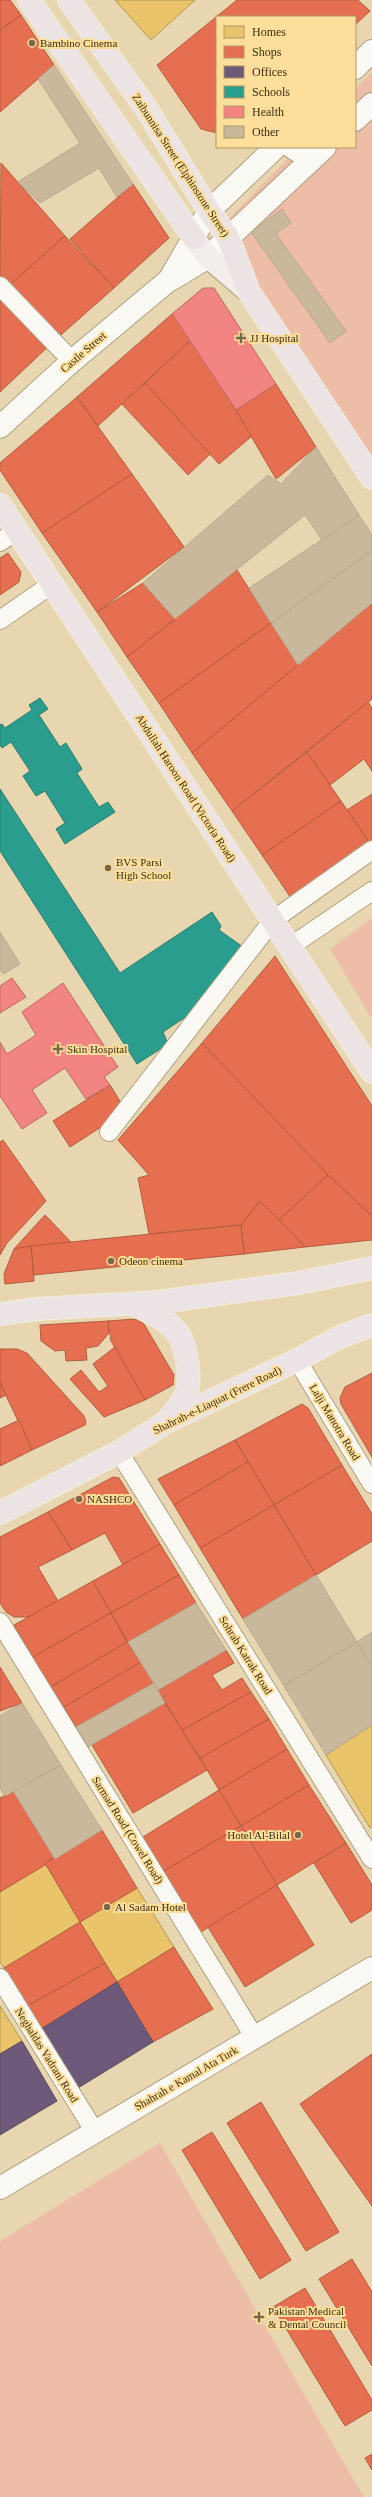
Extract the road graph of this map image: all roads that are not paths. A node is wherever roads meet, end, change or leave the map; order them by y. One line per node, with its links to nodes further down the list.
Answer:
1 (29, 0): 12 (main road)
2 (69, 0): 10 (main road, Zaibunnisa Street (Elphinstone Street))
3 (372, 51): 4 (street)
4 (356, 67)
5 (372, 104): 6 (street)
6 (356, 119)
7 (275, 148): 10 (street, Castle Street)
8 (296, 148): 9 (street)
9 (318, 154): 11 (street, Castle Street)
10 (209, 211): 11 (main road, Zaibunnisa Street (Elphinstone Street)); 12 (street, Castle Street)
11 (228, 236): 13 (street, Castle Street); 16 (main road, Zaibunnisa Street (Elphinstone Street))
12 (194, 238): 13 (main road); 14 (street, Castle Street)
13 (208, 256): 14 (street, Castle Street); 16 (main road)
14 (169, 280): 17 (street, Castle Street)
15 (0, 286): 17 (street)
16 (249, 292): 19 (main road, Zaibunnisa Street (Elphinstone Street))
17 (72, 361): 18 (street, Castle Street)
18 (0, 427)
19 (372, 478)
20 (0, 505): 21 (main road, Abdullah Haroon Road (Victoria Road))
21 (8, 536): 22 (main road, Abdullah Haroon Road (Victoria Road))
22 (52, 584): 23 (street); 26 (main road, Abdullah Haroon Road (Victoria Road))
23 (0, 620)
24 (372, 850): 26 (street)
25 (372, 891): 27 (street)
26 (273, 920): 27 (main road, Abdullah Haroon Road (Victoria Road)); 29 (street)
27 (291, 946): 28 (main road, Abdullah Haroon Road (Victoria Road))
28 (372, 1072)
29 (109, 1132)
30 (372, 1268): 31 (main road)
31 (133, 1304): 32 (main road); 35 (main road)
32 (0, 1314)
33 (372, 1325): 34 (main road, Shahrah-e-Liaquat (Frere Road))
34 (297, 1360): 35 (main road, Shahrah-e-Liaquat (Frere Road)); 38 (street, Lalji Manotra Road)
35 (166, 1422): 36 (main road, Shahrah-e-Liaquat (Frere Road))
36 (119, 1452): 37 (main road, Shahrah-e-Liaquat (Frere Road)); 42 (street, Sohrab Katrak Road)
37 (62, 1482): 39 (main road); 40 (main road, Shahrah-e-Liaquat (Frere Road))
38 (372, 1484)
39 (0, 1505)
40 (0, 1513)
41 (0, 1622): 45 (street, Sarmad Road (Cowel Road))
42 (372, 1859)
43 (372, 1968): 45 (street, Shahrah e Kamal Ata Turk)
44 (0, 1978): 46 (street, Neghaldas Vadrani Road)
45 (256, 2038): 46 (street, Shahrah e Kamal Ata Turk)
46 (95, 2132): 47 (street, Shahrah e Kamal Ata Turk)
47 (0, 2188)

